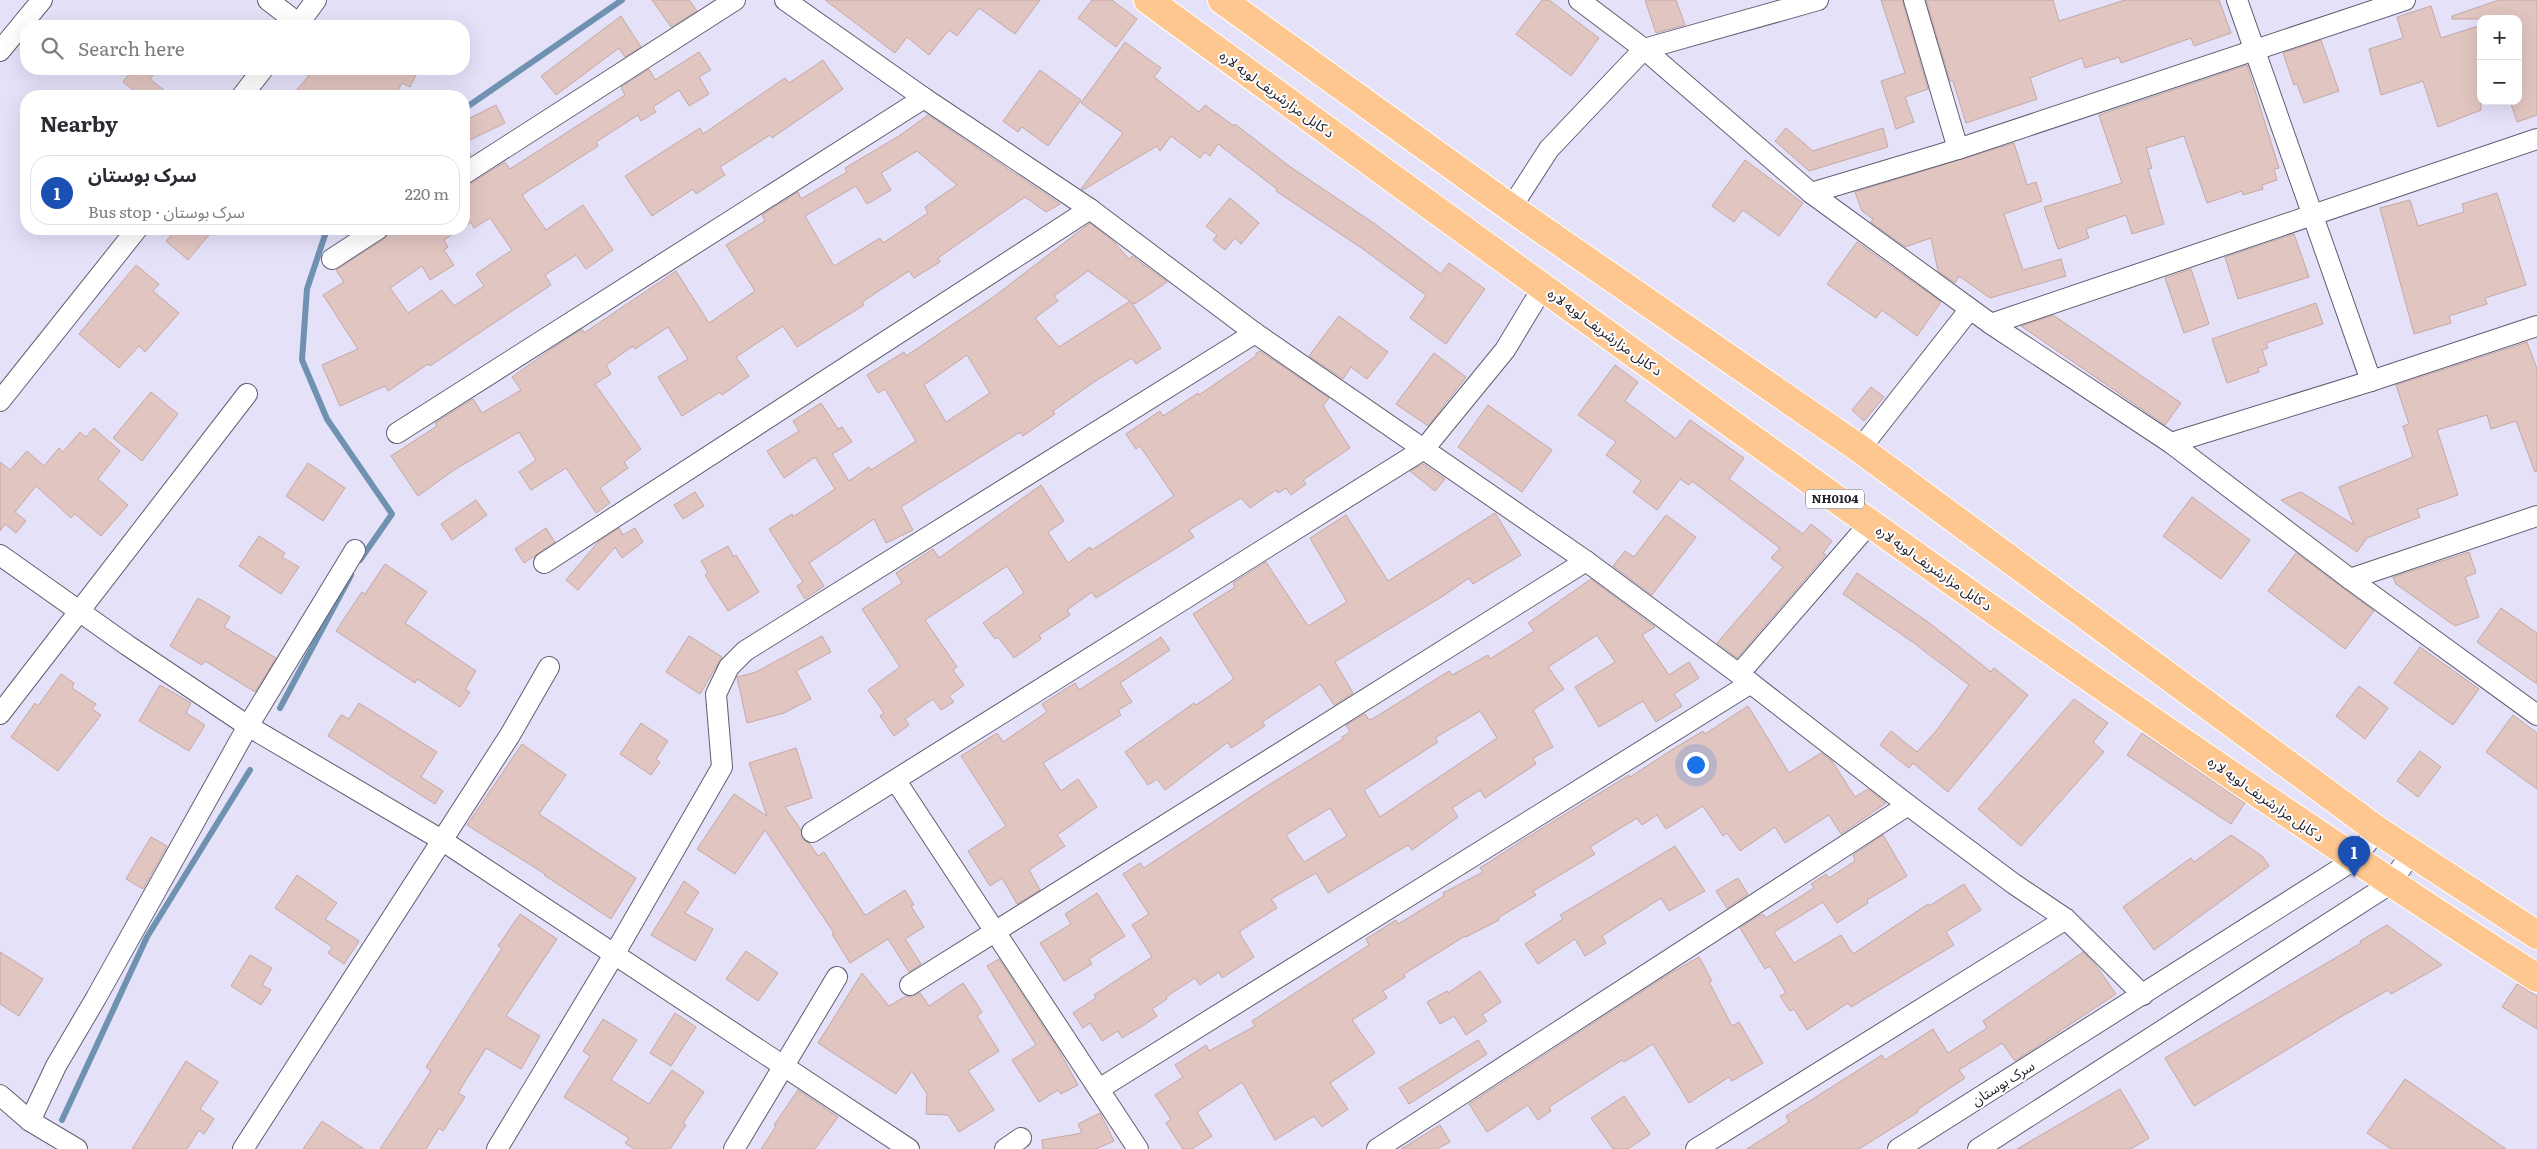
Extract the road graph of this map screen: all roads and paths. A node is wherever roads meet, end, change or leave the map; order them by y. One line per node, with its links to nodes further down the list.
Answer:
1 (42, 0): 13 (street)
2 (268, 0): 14 (street)
3 (316, 0): 15 (street)
4 (734, 0): 25 (street)
5 (785, 0): 22 (street)
6 (1148, 0): 33 (highway, د کابل مزارشریف لویه لاره / NH0104)
7 (1222, 0): 27 (highway)
8 (1579, 0): 17 (street)
9 (1818, 0): 17 (street)
10 (1914, 0): 24 (street)
11 (2237, 0): 18 (street)
12 (2405, 0): 18 (street)
13 (26, 20)
14 (292, 20)
15 (302, 20)
16 (20, 27): 19 (street)
17 (1644, 49): 26 (street); 27 (street)
18 (2253, 50): 24 (street); 29 (street)
19 (0, 51)
20 (258, 75): 21 (street)
21 (247, 90)
22 (924, 98): 28 (street); 41 (street)
23 (2537, 139): 29 (street)
24 (1958, 149): 26 (street)
25 (470, 170)
26 (1810, 193): 34 (street)
27 (1511, 208): 44 (highway)
28 (1090, 209): 37 (street); 50 (street)
29 (2311, 214): 35 (street); 38 (street)
30 (131, 235): 40 (street)
31 (369, 235): 32 (street)
32 (332, 259)
33 (1542, 287): 43 (street); 46 (highway, د کابل مزارشریف لویه لاره / NH0104)
34 (1970, 309): 35 (street); 44 (street)
35 (1991, 324): 42 (street)
36 (2537, 326): 38 (street)
37 (1255, 332): 43 (street); 69 (street)
38 (2371, 381): 42 (street)
39 (247, 394): 52 (street)
40 (0, 401)
41 (398, 433)
42 (2171, 443): 51 (street)
43 (1424, 449): 49 (street); 58 (street)
44 (1860, 449): 60 (highway)
45 (2537, 516): 51 (street)
46 (1869, 524): 54 (street); 64 (highway, د کابل مزارشریف لویه لاره / NH0104)
47 (355, 550): 57 (street)
48 (0, 556): 52 (street)
49 (1586, 561): 54 (street); 67 (street)
50 (544, 563)
51 (2350, 579): 56 (street)
52 (80, 612): 55 (street); 57 (street)
53 (549, 667): 62 (street)
54 (1745, 678): 59 (street); 75 (street)
55 (0, 714)
56 (2537, 715)
57 (248, 726): 62 (street); 77 (street)
58 (896, 780): 61 (street); 67 (street)
59 (1908, 805): 66 (street); 84 (street)
60 (2377, 830): 63 (highway); 64 (street, سرک بوستان)
61 (812, 832)
62 (440, 839): 69 (street); 79 (street)
63 (2411, 854): 65 (street); 68 (highway)
64 (2354, 860): 65 (highway, د کابل مزارشریف لویه لاره / NH0104); 73 (street, سرک بوستان)
65 (2390, 884): 71 (highway, د کابل مزارشریف لویه لاره / NH0104); 87 (street)
66 (2066, 918): 73 (street); 85 (street)
67 (995, 933): 72 (street); 75 (street)
68 (2537, 935)
69 (615, 953): 74 (street); 80 (street)
70 (837, 977): 74 (street)
71 (2537, 978)
72 (910, 985)
73 (2143, 995): 86 (street, سرک بوستان)
74 (783, 1064): 81 (street); 82 (street)
75 (1099, 1089): 83 (street)
76 (0, 1095): 77 (street)
77 (30, 1121): 78 (street)
78 (77, 1149)
79 (243, 1149)
80 (497, 1149)
81 (734, 1149)
82 (909, 1149)
83 (1138, 1149)
84 (1377, 1149)
85 (1696, 1149)
86 (1898, 1149)
87 (1978, 1149)

